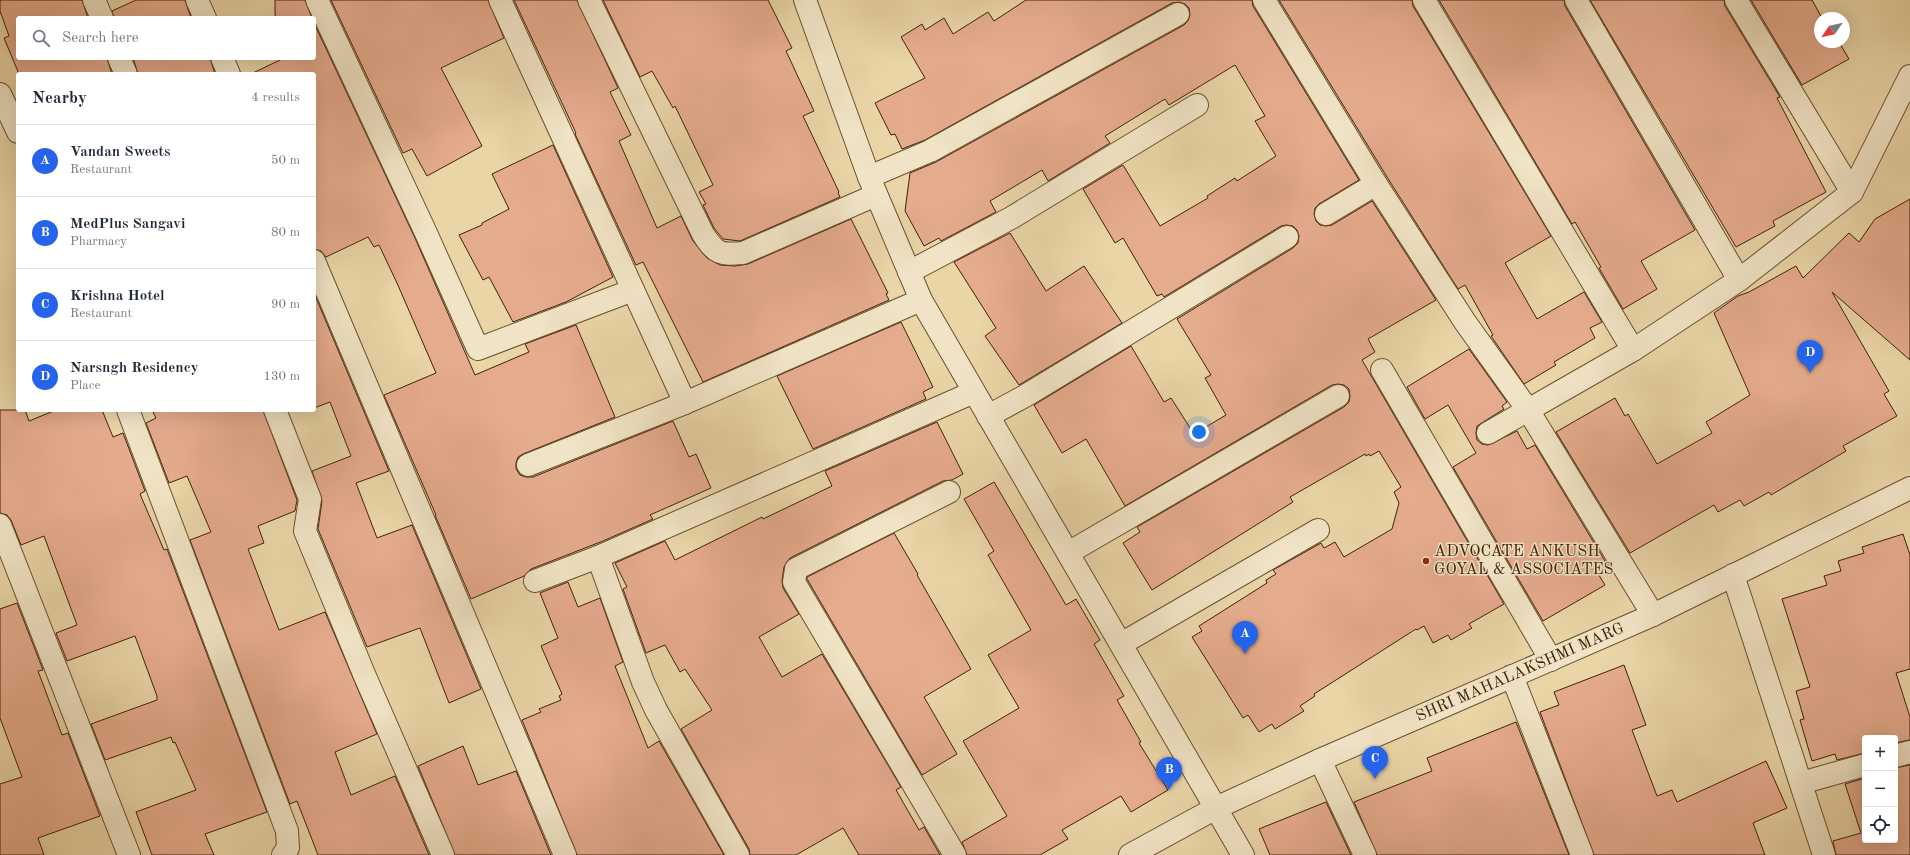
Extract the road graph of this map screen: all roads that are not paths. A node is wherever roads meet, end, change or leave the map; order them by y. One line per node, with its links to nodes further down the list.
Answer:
1 (94, 0): 12 (street)
2 (197, 0): 13 (street)
3 (317, 0): 30 (street)
4 (500, 0): 30 (street)
5 (589, 0): 23 (street)
6 (805, 0): 23 (street)
7 (1264, 0): 22 (street)
8 (1424, 0): 32 (street)
9 (1576, 0): 29 (street)
10 (1736, 0): 24 (street)
11 (1178, 14): 23 (street)
12 (101, 16)
13 (204, 16)
14 (120, 60): 16 (street)
15 (223, 60): 17 (street)
16 (125, 72)
17 (229, 72)
18 (1910, 76): 24 (street)
19 (0, 94): 21 (street)
20 (1197, 105): 28 (street)
21 (16, 128)
22 (1376, 184): 25 (street); 37 (street)
23 (873, 186): 28 (street)
24 (1852, 192): 29 (street)
25 (1326, 214)
26 (1287, 237): 40 (street)
27 (316, 266): 64 (street)
28 (910, 272): 31 (street)
29 (1739, 280): 32 (street)
30 (633, 290): 36 (street)
31 (921, 300): 34 (street); 36 (street)
32 (1633, 350): 37 (street)
33 (1382, 370): 53 (street)
34 (974, 392): 40 (street); 48 (street)
35 (1338, 396): 47 (street)
36 (685, 403): 42 (street)
37 (1528, 410): 41 (street); 51 (street)
38 (129, 412): 62 (street)
39 (276, 412): 63 (street)
40 (988, 416): 47 (street)
41 (1488, 433)
42 (528, 465)
43 (1910, 488): 49 (street, SHRI MAHALAKSHMI MARG)
44 (949, 492): 66 (street)
45 (0, 525): 61 (street)
46 (1318, 530): 52 (street)
47 (1068, 553): 52 (street)
48 (598, 557): 50 (street); 65 (street)
49 (1733, 575): 51 (street, SHRI MAHALAKSHMI MARG); 59 (street)
50 (535, 582)
51 (1653, 615): 53 (street, SHRI MAHALAKSHMI MARG)
52 (1120, 644): 60 (street)
53 (1551, 660): 54 (street, SHRI MAHALAKSHMI MARG)
54 (1512, 676): 57 (street, SHRI MAHALAKSHMI MARG); 70 (street)
55 (1910, 752): 56 (street)
56 (1898, 755)
57 (1320, 760): 60 (street, SHRI MAHALAKSHMI MARG); 69 (street)
58 (1862, 765): 59 (street)
59 (1800, 783): 71 (street)
60 (1216, 808): 67 (street, SHRI MAHALAKSHMI MARG); 68 (street)
61 (128, 855)
62 (283, 855)
63 (443, 855)
64 (565, 855)
65 (738, 855)
66 (955, 855)
67 (1130, 855)
68 (1243, 855)
69 (1365, 855)
70 (1582, 855)
71 (1824, 855)

